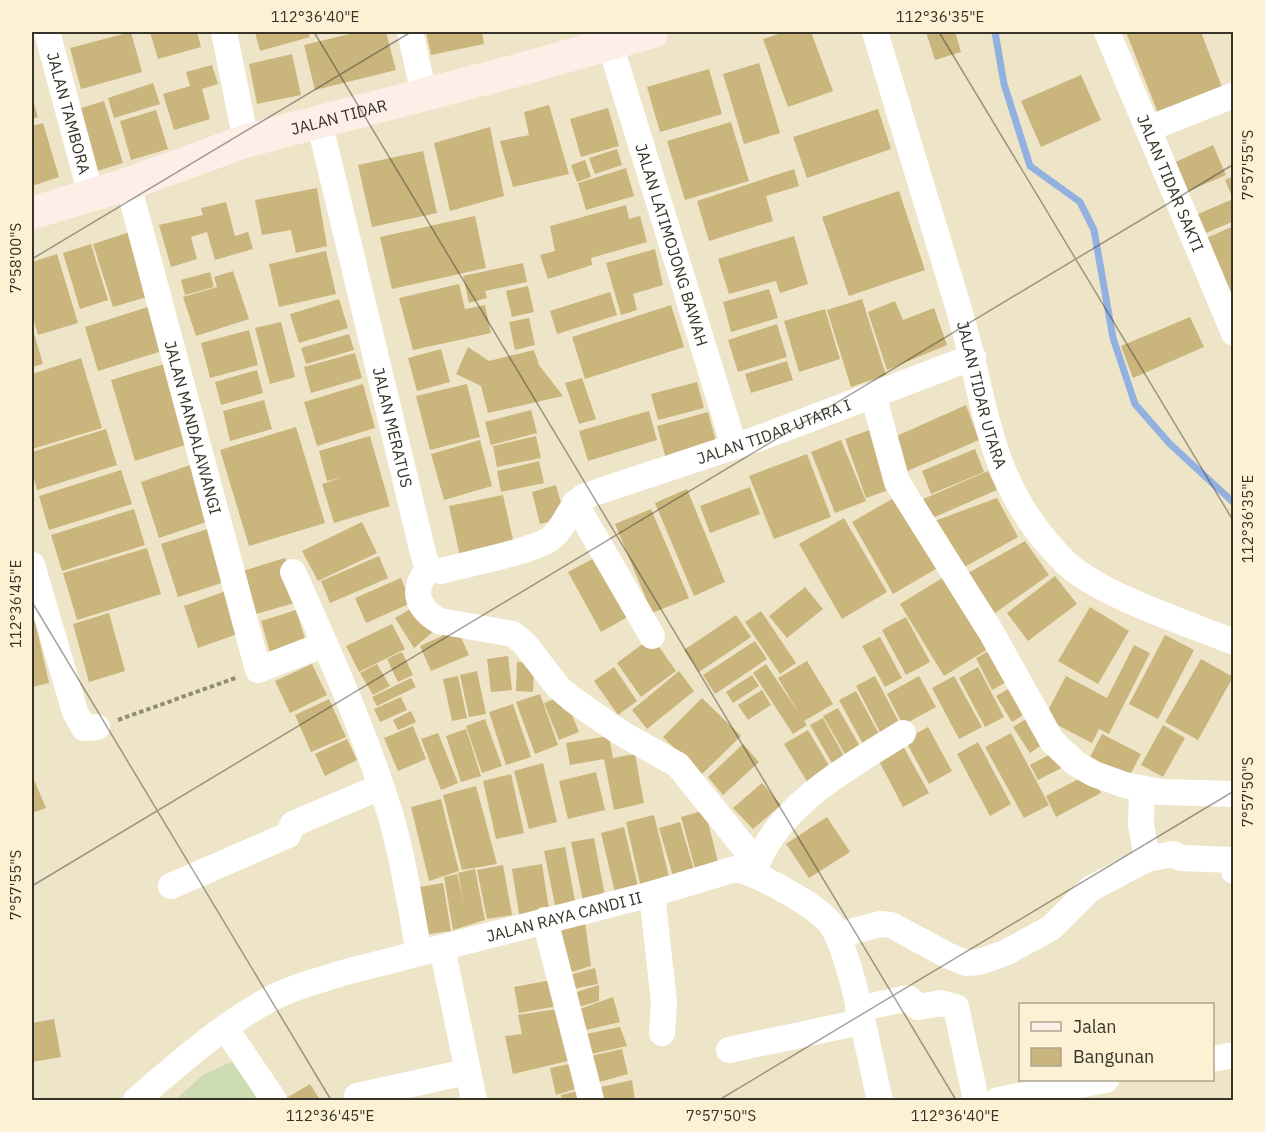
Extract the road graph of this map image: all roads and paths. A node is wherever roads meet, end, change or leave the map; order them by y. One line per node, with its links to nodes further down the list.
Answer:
1 (48, 32): 14 (street, JALAN TAMBORA)
2 (224, 32): 12 (street)
3 (410, 32): 8 (street)
4 (652, 32): 7 (main road, JALAN TIDAR)
5 (875, 32): 17 (street, JALAN TIDAR UTARA)
6 (1107, 32): 11 (street, JALAN TIDAR SAKTI)
7 (610, 44): 8 (main road, JALAN TIDAR); 19 (street, JALAN LATIMOJONG BAWAH)
8 (424, 94): 10 (main road, JALAN TIDAR)
9 (1233, 95): 11 (street)
10 (319, 121): 12 (main road, JALAN TIDAR); 22 (street, JALAN MERATUS)
11 (1148, 129): 16 (street, JALAN TIDAR SAKTI)
12 (246, 141): 13 (main road, JALAN TIDAR)
13 (129, 184): 14 (main road, JALAN TIDAR); 27 (street, JALAN MANDALAWANGI)
14 (91, 195): 15 (main road, JALAN TIDAR)
15 (32, 213)
16 (1232, 322)
17 (973, 357): 18 (street, JALAN TIDAR UTARA I); 25 (street, JALAN TIDAR UTARA)
18 (873, 395): 19 (street, JALAN TIDAR UTARA I); 31 (street)
19 (734, 446): 20 (street, JALAN TIDAR UTARA I)
20 (574, 503): 22 (street); 24 (street)
21 (32, 565): 28 (street)
22 (429, 569): 35 (street)
23 (293, 572): 26 (street)
24 (652, 636)
25 (1233, 642)
26 (325, 644): 27 (street); 30 (street)
27 (258, 670): 28 (path)
28 (97, 727)
29 (903, 733): 35 (street)
30 (380, 787): 36 (street); 40 (street)
31 (1142, 789): 32 (street); 33 (street)
32 (1233, 794)
33 (1147, 860): 34 (street); 39 (street)
34 (1233, 864)
35 (752, 866): 37 (street, JALAN RAYA CANDI II); 39 (street)
36 (171, 886)
37 (652, 894): 38 (street, JALAN RAYA CANDI II); 43 (street)
38 (545, 920): 40 (street, JALAN RAYA CANDI II); 53 (street)
39 (838, 935): 41 (street)
40 (430, 951): 42 (street, JALAN RAYA CANDI II); 47 (street)
41 (859, 1016): 44 (street); 54 (street); 55 (street)
42 (226, 1029): 50 (street, JALAN RAYA CANDI II); 51 (street)
43 (662, 1033)
44 (729, 1050)
45 (1233, 1055): 46 (street)
46 (1214, 1059)
47 (466, 1072): 49 (street); 52 (street)
48 (1101, 1081): 56 (street)
49 (357, 1096)
50 (136, 1101)
51 (274, 1101)
52 (474, 1101)
53 (591, 1101)
54 (880, 1101)
55 (976, 1101)
56 (998, 1101)

